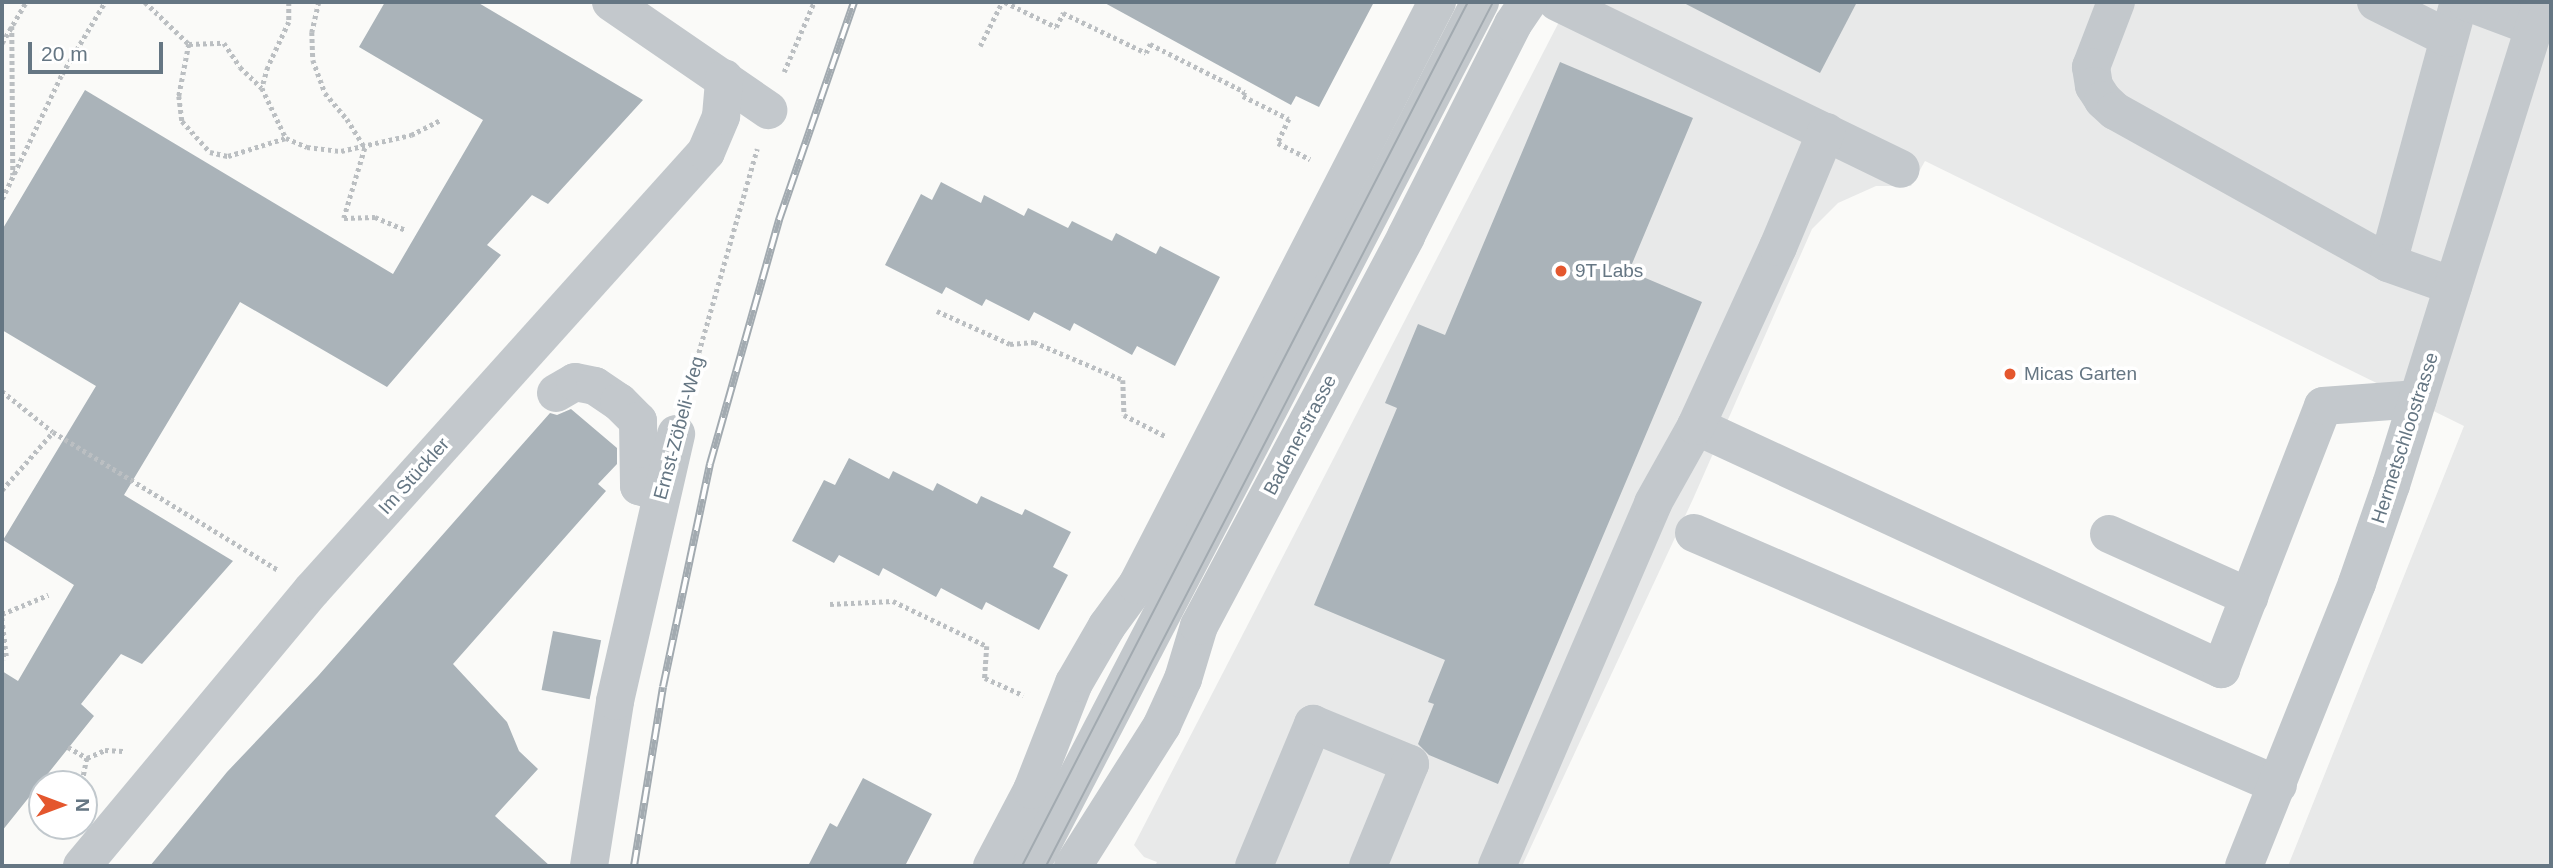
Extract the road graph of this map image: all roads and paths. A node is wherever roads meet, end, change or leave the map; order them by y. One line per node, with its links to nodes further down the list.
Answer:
1 (26, 2): 18 (path)
2 (105, 2): 32 (path)
3 (145, 2): 21 (path)
4 (289, 2): 24 (path)
5 (319, 2): 29 (path)
6 (611, 2): 23 (street)
7 (814, 2): 25 (path, Ernst-Zöbeli-Weg)
8 (1003, 2): 22 (path); 30 (path)
9 (1437, 2): 60 (street)
10 (1480, 2): 61 (street)
11 (1528, 2): 57 (street, Badenerstrasse)
12 (1557, 2): 27 (street)
13 (2116, 2): 35 (street)
14 (2376, 2): 19 (street)
15 (2459, 2): 19 (street)
16 (2466, 2): 17 (street)
17 (2538, 14): 36 (street, Hermetschloostrasse)
18 (12, 26): 20 (path); 32 (path)
19 (2448, 38): 35 (street)
20 (2, 43)
21 (189, 44): 24 (path); 28 (path)
22 (980, 46)
23 (724, 78): 25 (street); 49 (street, Im Stückler)
24 (262, 88): 28 (path)
25 (768, 110): 43 (path, Ernst-Zöbeli-Weg)
26 (441, 120): 29 (path)
27 (1826, 132): 31 (street); 41 (street)
28 (286, 138): 29 (path)
29 (365, 148): 34 (path)
30 (1317, 162)
31 (1901, 169)
32 (13, 177): 33 (path)
33 (2, 199)
34 (405, 230)
35 (2388, 263): 36 (street)
36 (2453, 286): 40 (street, Hermetschloostrasse)
37 (937, 312): 44 (path)
38 (2, 391): 42 (path)
39 (556, 393): 46 (street)
40 (2418, 399): 51 (street); 56 (street, Hermetschloostrasse)
41 (1696, 426): 51 (street); 64 (street)
42 (53, 432): 45 (path); 49 (path)
43 (676, 434): 46 (street, Ernst-Zöbeli-Weg)
44 (1174, 441)
45 (2, 490)
46 (662, 493): 59 (street, Ernst-Zöbeli-Weg)
47 (1694, 533): 56 (street)
48 (2109, 534): 51 (street)
49 (312, 590): 58 (street, Im Stückler)
50 (48, 595): 53 (path)
51 (2249, 597)
52 (830, 604): 55 (path)
53 (2, 616): 54 (path)
54 (7, 660)
55 (1009, 689)
56 (2278, 785): 65 (street, Hermetschloostrasse)
57 (1080, 864)
58 (82, 866)
59 (589, 866)
60 (992, 866)
61 (1031, 866)
62 (1254, 866): 63 (street)
63 (1368, 866)
64 (1497, 866)
65 (2244, 866)

